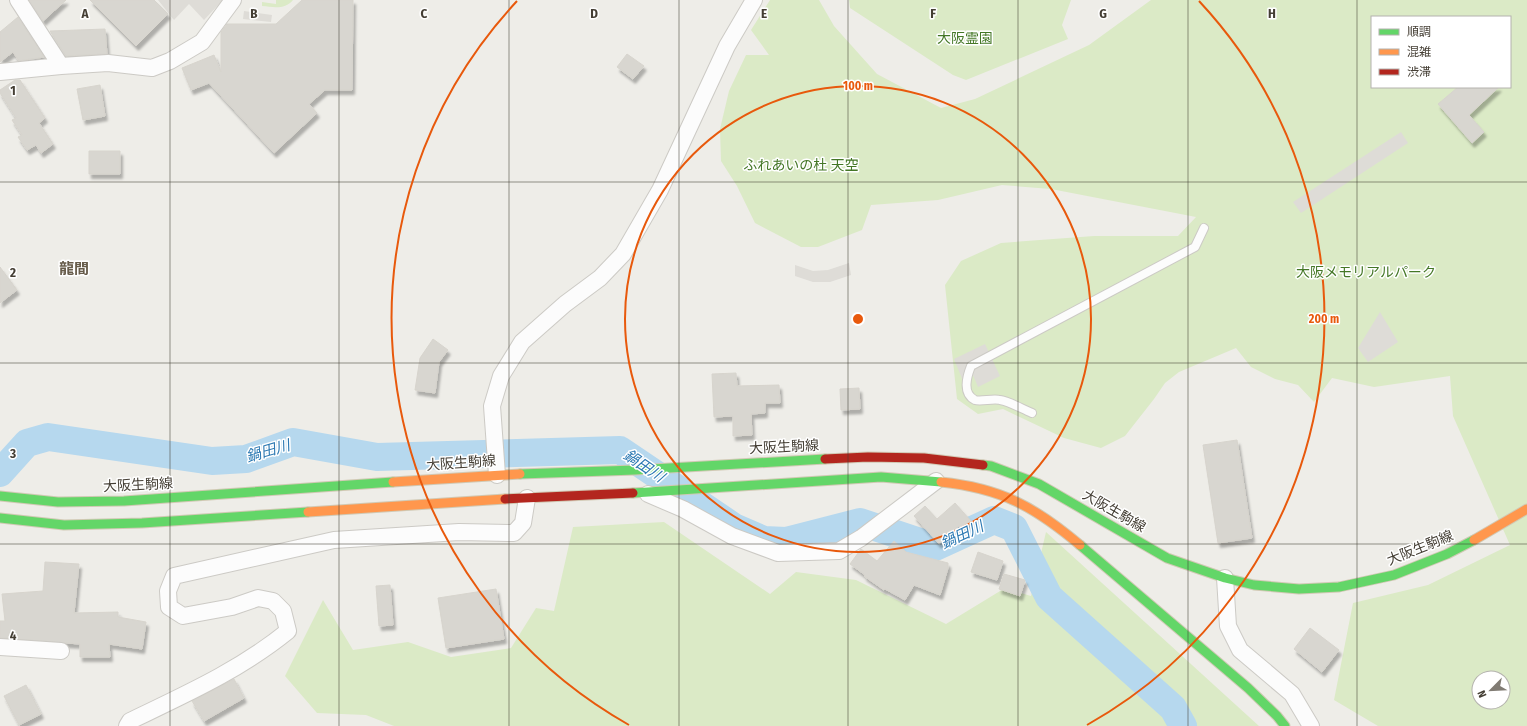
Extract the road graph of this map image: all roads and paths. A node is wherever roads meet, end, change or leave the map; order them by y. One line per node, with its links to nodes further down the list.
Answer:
1 (18, 0): 4 (street)
2 (233, 0): 4 (street)
3 (754, 0): 8 (street)
4 (61, 66): 5 (street)
5 (0, 72)
6 (1204, 228): 7 (lane)
7 (1032, 413)
8 (496, 469): 11 (main road, 大阪生駒線); 15 (main road, 大阪生駒線)
9 (936, 481): 10 (main road); 10 (street); 19 (main road)
10 (644, 492): 12 (main road)
11 (0, 496)
12 (527, 498): 14 (main road); 18 (street)
13 (1527, 509): 15 (main road, 大阪生駒線)
14 (0, 518)
15 (1225, 578): 20 (street)
16 (0, 647): 17 (street)
17 (61, 651)
18 (127, 726)
19 (1285, 726)
20 (1311, 726)

